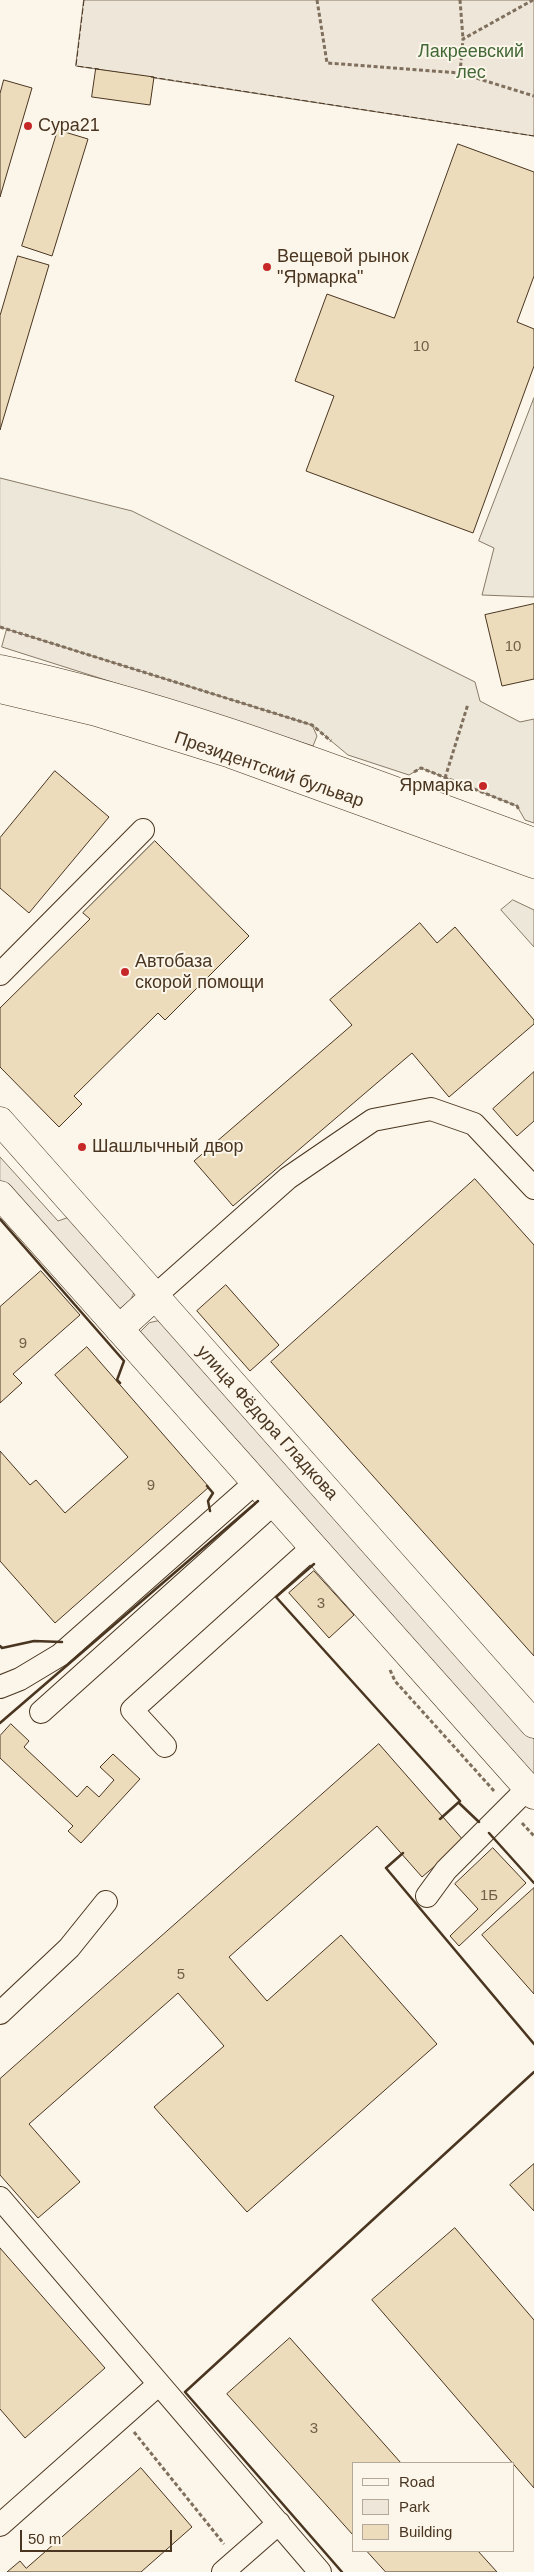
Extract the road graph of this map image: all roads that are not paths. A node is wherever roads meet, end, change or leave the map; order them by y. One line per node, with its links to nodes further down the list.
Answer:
1 (0, 669): 4 (main road, Президентский бульвар)
2 (0, 689): 5 (main road, Президентский бульвар)
3 (143, 830): 6 (lane)
4 (534, 842)
5 (534, 864)
6 (0, 974)
7 (0, 1121): 10 (main road, улица Фёдора Гладкова)
8 (534, 1188): 10 (lane)
9 (0, 1195): 11 (main road)
10 (155, 1296): 11 (main road); 17 (main road, улица Фёдора Гладкова)
11 (119, 1329): 12 (main road)
12 (256, 1482): 13 (main road); 15 (lane)
13 (274, 1503): 14 (main road); 16 (lane)
14 (313, 1547): 18 (lane); 19 (main road)
15 (0, 1687)
16 (41, 1712)
17 (534, 1724)
18 (165, 1746)
19 (531, 1791): 20 (lane)
20 (428, 1896)
21 (106, 1902): 22 (lane)
22 (0, 2013)
23 (0, 2198): 24 (lane)
24 (159, 2384): 25 (lane); 26 (lane)
25 (278, 2523): 27 (lane); 28 (lane)
26 (0, 2526)
27 (226, 2562)
28 (320, 2572)

